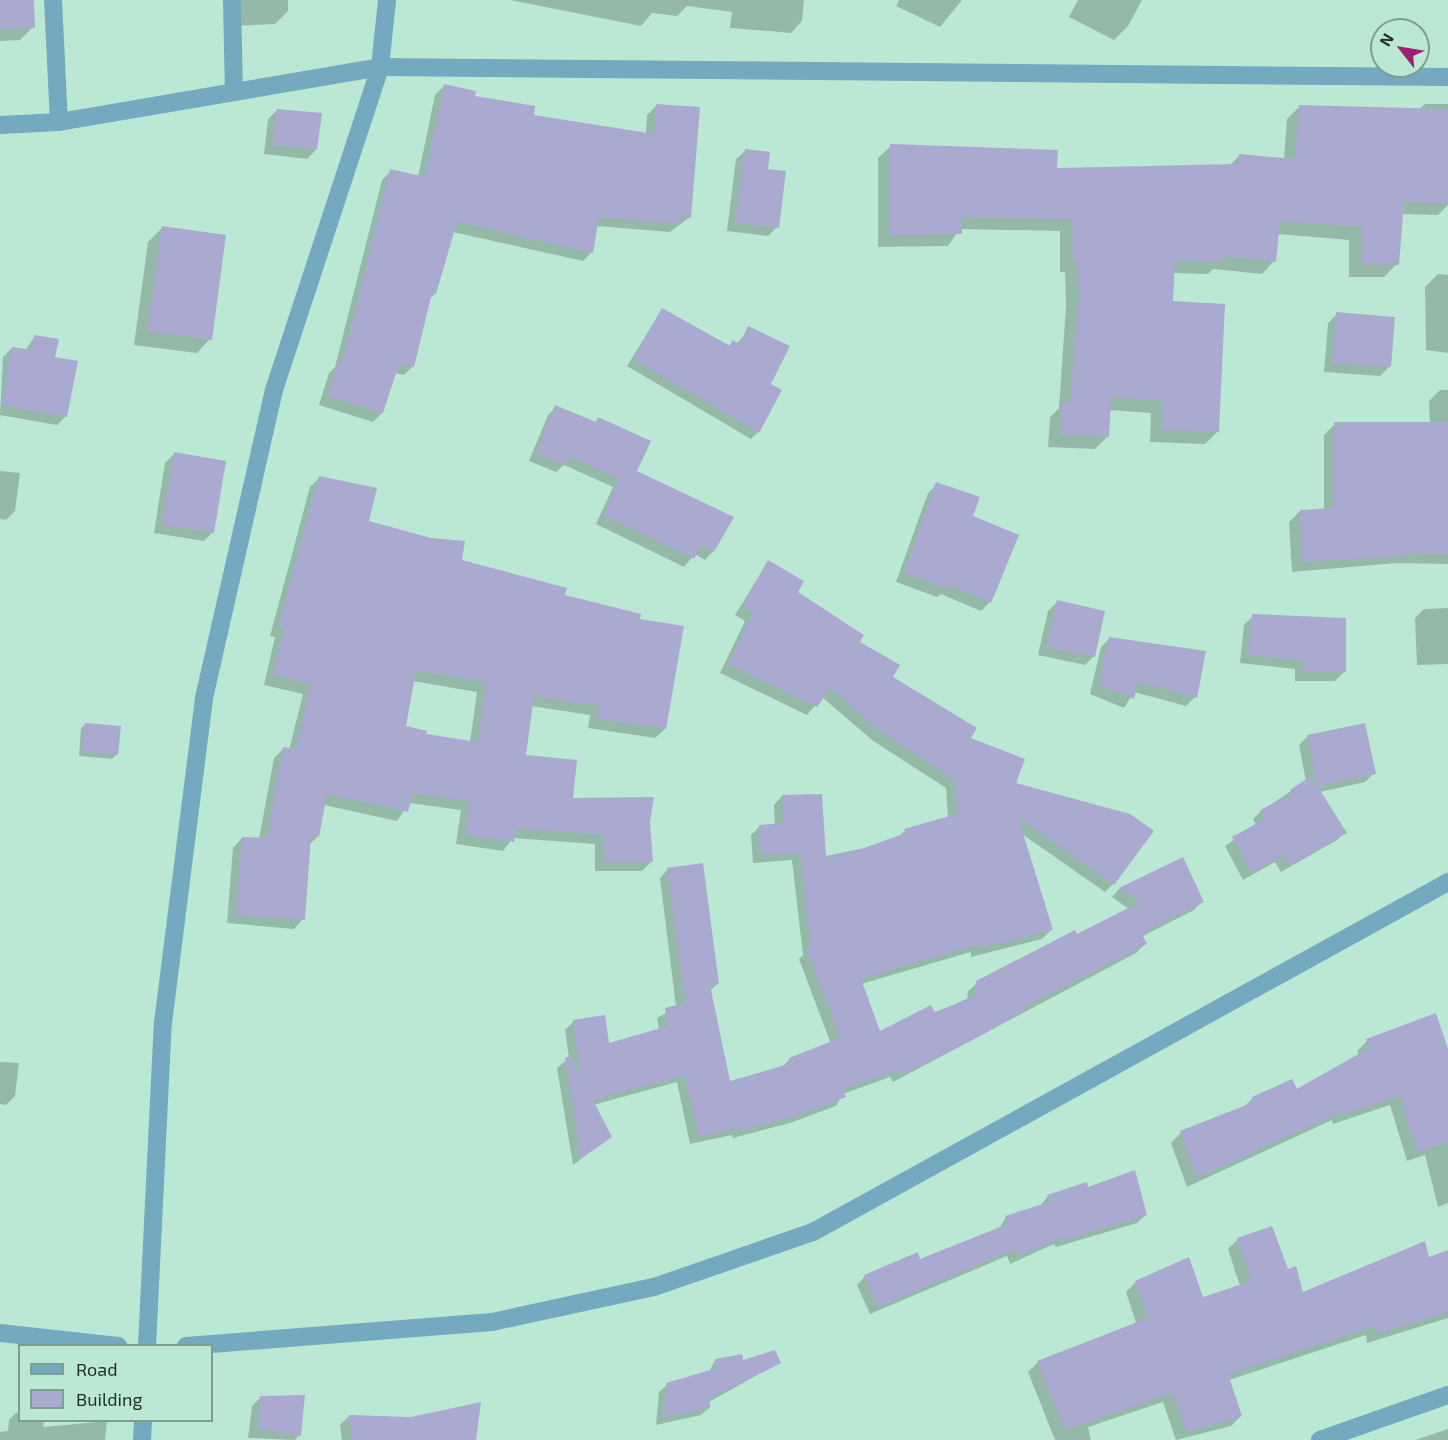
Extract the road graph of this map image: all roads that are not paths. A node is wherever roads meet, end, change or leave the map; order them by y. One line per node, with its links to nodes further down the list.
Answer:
1 (52, 0): 7 (street)
2 (232, 0): 6 (street)
3 (387, 0): 4 (street)
4 (380, 67): 5 (street); 6 (street); 12 (street)
5 (1448, 77)
6 (234, 92): 7 (street)
7 (59, 122): 8 (street)
8 (0, 124)
9 (1448, 882): 13 (street)
10 (0, 1333): 11 (street)
11 (100, 1344)
12 (147, 1344)
13 (212, 1344)
14 (1448, 1395): 17 (street)
15 (143, 1422): 16 (street)
16 (142, 1440)
17 (1320, 1440)

